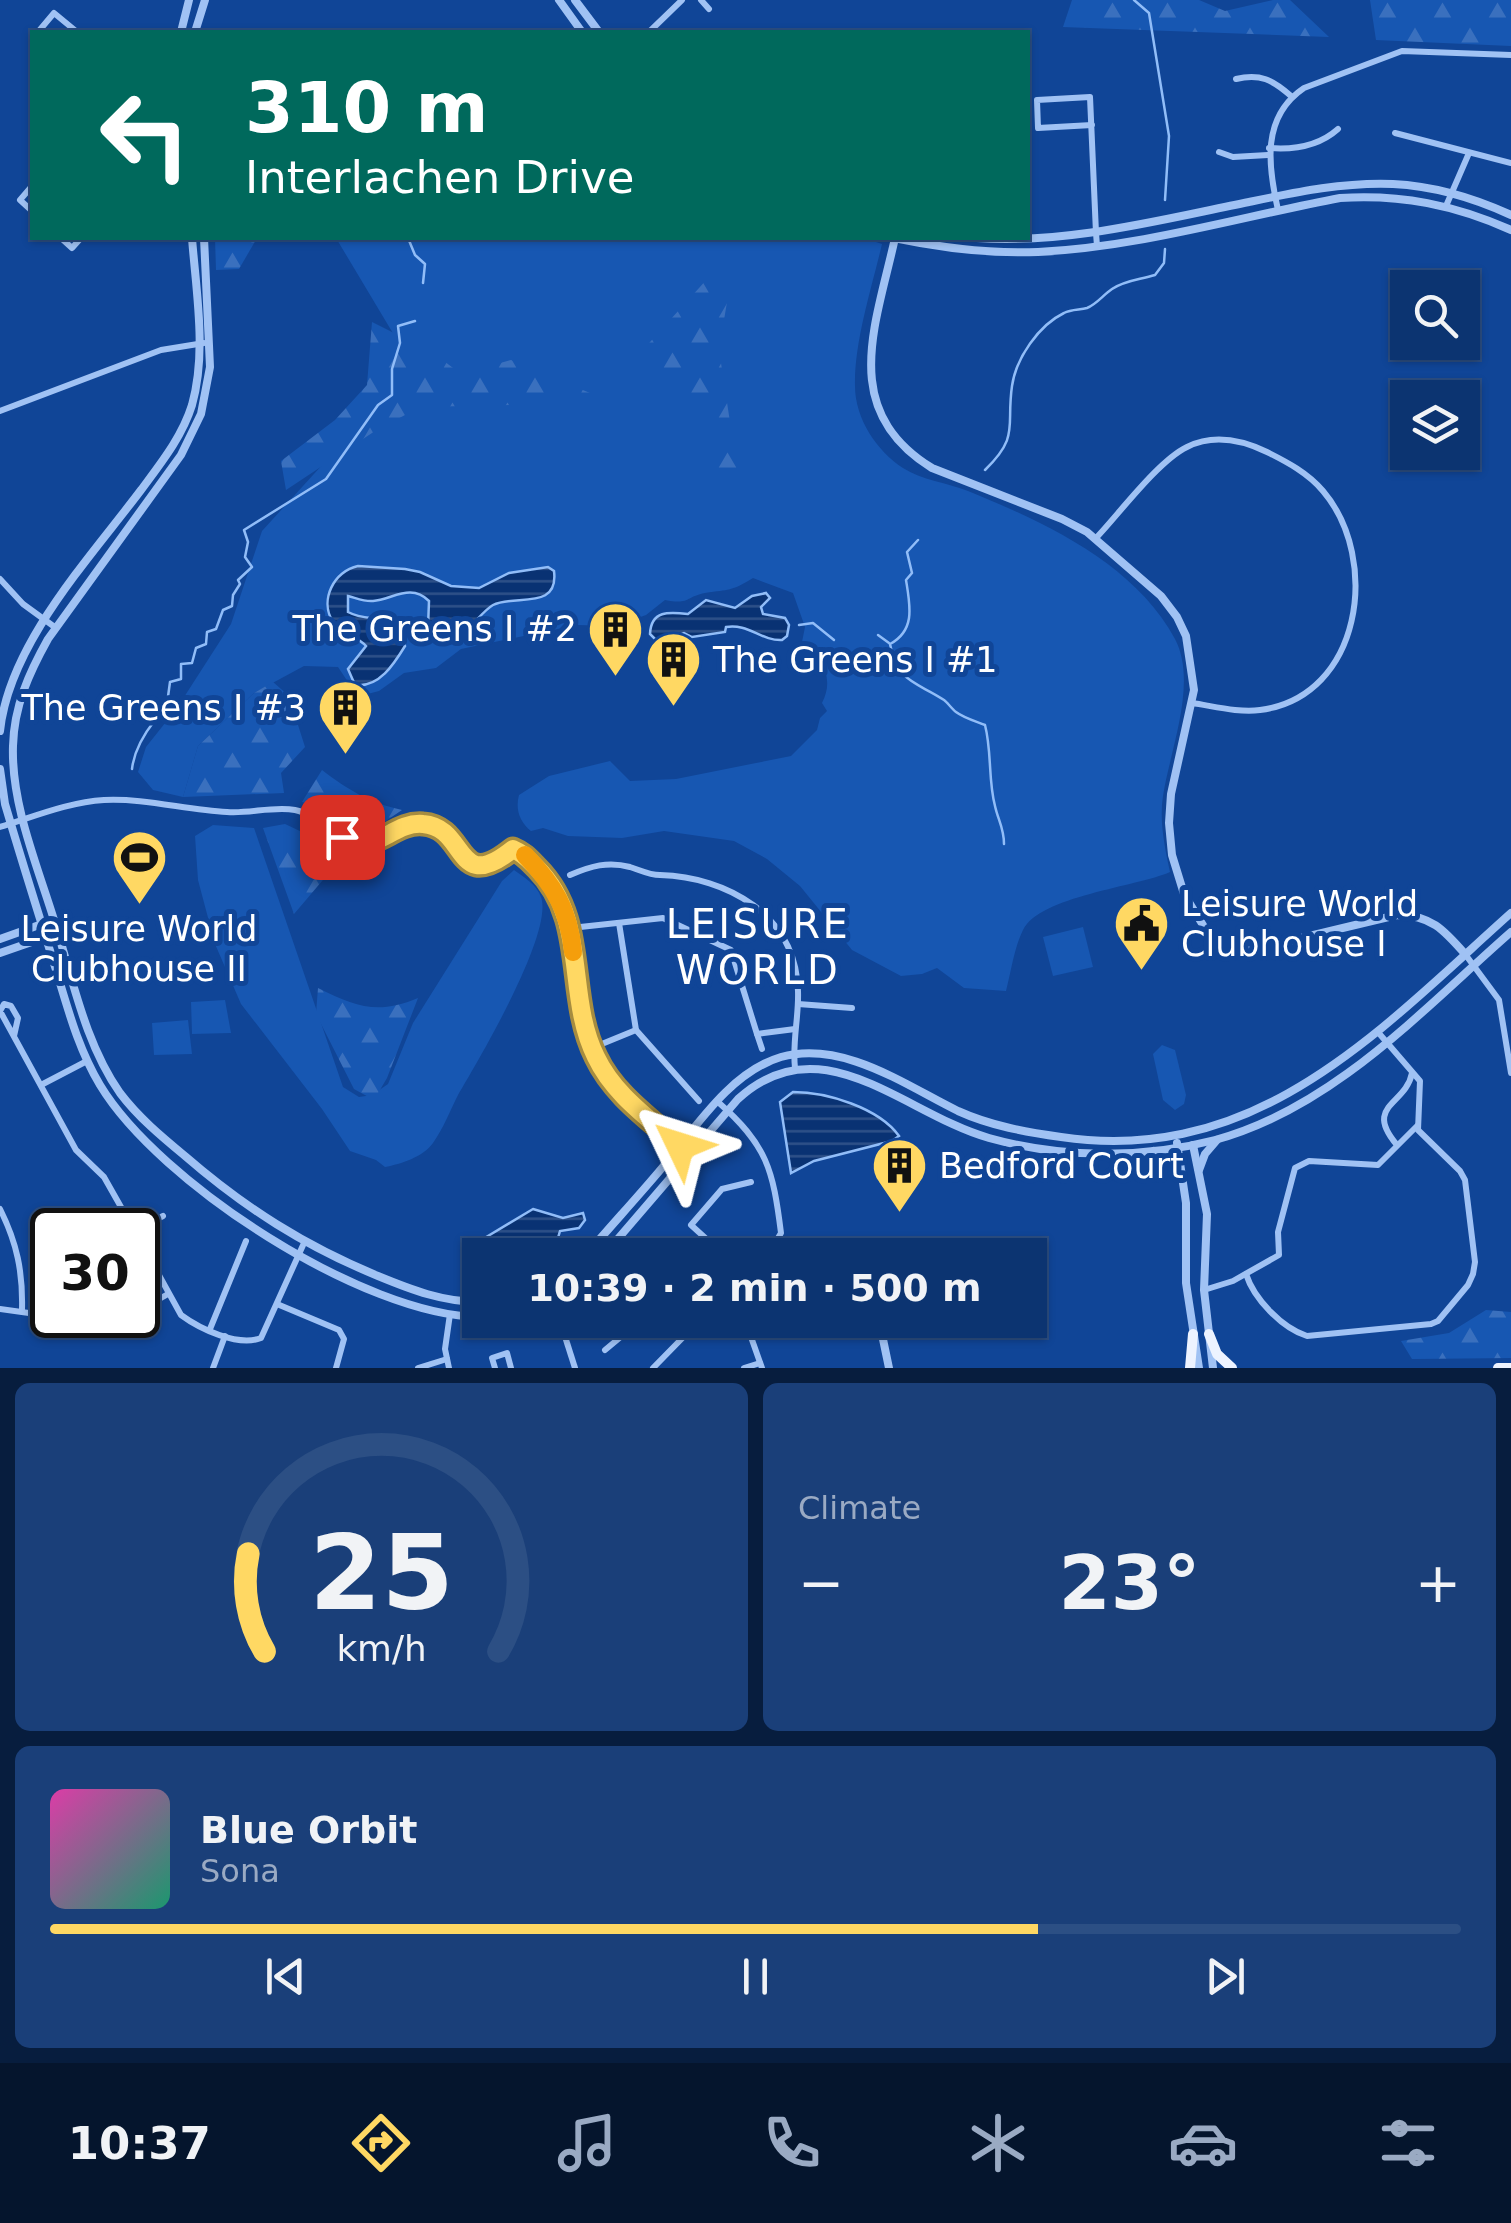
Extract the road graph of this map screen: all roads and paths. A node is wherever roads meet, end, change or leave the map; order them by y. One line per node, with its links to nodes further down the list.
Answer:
1 (189, 0): 10 (street)
2 (205, 0): 11 (street)
3 (559, 0): 12 (street)
4 (575, 0): 13 (street)
5 (682, 0): 14 (street)
6 (701, 0): 7 (street)
7 (710, 8)
8 (40, 30): 9 (street)
9 (75, 30)
10 (182, 30)
11 (196, 30)
12 (581, 30)
13 (598, 30)
14 (651, 30)
15 (1511, 56): 17 (street)
16 (1236, 80): 17 (street)
17 (1291, 96): 21 (street)
18 (1092, 125): 18 (street); 33 (street)
19 (1338, 129): 21 (street)
20 (1395, 133): 23 (street)
21 (1269, 151): 22 (street); 27 (street)
22 (1218, 152)
23 (1469, 153): 24 (street); 26 (street)
24 (1511, 163)
25 (30, 188): 29 (street)
26 (1451, 193): 27 (street); 28 (street); 31 (street)
27 (1275, 196): 30 (street); 33 (street)
28 (1446, 206): 30 (street); 32 (street)
29 (30, 209)
30 (1278, 210): 40 (street)
31 (1511, 215)
32 (1511, 230)
33 (1096, 233): 34 (street); 40 (street)
34 (1030, 236)
35 (192, 240): 42 (street)
36 (204, 240): 43 (street)
37 (895, 240): 45 (street)
38 (908, 240): 41 (street)
39 (988, 240): 41 (street)
40 (1098, 246): 41 (street)
41 (988, 252)
42 (199, 343): 43 (street); 44 (street); 47 (street)
43 (210, 343): 48 (street)
44 (0, 411)
45 (1096, 538): 49 (street); 49 (street)
46 (0, 579): 47 (street)
47 (45, 620): 48 (street); 50 (street)
48 (56, 628): 52 (street)
49 (1192, 703): 65 (street)
50 (0, 731)
51 (0, 769): 53 (street)
52 (24, 820): 53 (street); 59 (street); 60 (street)
53 (11, 824): 54 (street); 58 (street)
54 (0, 827)
55 (570, 875): 67 (street)
56 (1511, 913): 65 (street)
57 (619, 922): 60 (street); 70 (street); 72 (street)
58 (41, 924): 59 (street); 62 (street); 63 (street)
59 (56, 926): 62 (street); 111 (street)
60 (571, 928): 75 (street)
61 (1511, 932): 66 (street)
62 (46, 938): 64 (street); 79 (street)
63 (0, 939)
64 (0, 953)
65 (1465, 954): 66 (street); 71 (street)
66 (1474, 965): 74 (street); 77 (street)
67 (798, 1004): 68 (street); 69 (street)
68 (852, 1008)
69 (794, 1028): 72 (street); 78 (street)
70 (636, 1030): 75 (street); 84 (street)
71 (1377, 1031): 74 (street); 88 (street)
72 (757, 1034): 76 (street)
73 (14, 1036): 83 (street)
74 (1386, 1042): 81 (street); 90 (street)
75 (592, 1048): 93 (street)
76 (762, 1049)
77 (1509, 1049): 82 (street)
78 (793, 1055): 80 (street); 85 (street); 89 (street)
79 (87, 1061): 83 (street); 112 (street)
80 (794, 1068): 86 (street); 95 (street)
81 (1412, 1072): 87 (street); 92 (street)
82 (1511, 1073)
83 (41, 1084): 102 (street)
84 (699, 1102)
85 (718, 1102): 86 (street); 93 (street)
86 (728, 1111): 96 (street); 109 (street)
87 (1417, 1126): 92 (street); 113 (street)
88 (1190, 1131): 89 (street); 91 (street)
89 (1175, 1134): 94 (street)
90 (1219, 1139): 91 (street); 97 (street)
91 (1193, 1145): 94 (street); 97 (street)
92 (1396, 1145): 113 (street)
93 (680, 1146): 96 (street); 106 (street)
94 (1178, 1148): 95 (street); 98 (street)
95 (1154, 1152): 98 (street)
96 (689, 1154): 107 (street)
97 (1198, 1170): 100 (street)
98 (1181, 1174): 101 (street)
99 (751, 1182): 108 (street)
100 (1204, 1199): 101 (street); 115 (street)
101 (1186, 1203): 121 (street)
102 (121, 1208)
103 (0, 1209): 122 (street)
104 (163, 1216): 105 (street)
105 (160, 1218)
106 (601, 1238)
107 (618, 1238)
108 (705, 1238)
109 (778, 1238)
110 (246, 1240): 126 (street)
111 (304, 1244): 112 (street); 118 (street)
112 (298, 1256): 119 (street); 124 (street)
113 (1246, 1274): 115 (street)
114 (160, 1278): 116 (street)
115 (1204, 1290): 121 (street); 128 (street)
116 (168, 1294): 117 (street); 126 (street)
117 (160, 1299)
118 (462, 1301)
119 (278, 1304): 129 (street); 140 (street)
120 (0, 1309): 122 (street)
121 (1190, 1309): 127 (street)
122 (22, 1310): 123 (street)
123 (30, 1311)
124 (450, 1314): 125 (street); 136 (street)
125 (462, 1315)
126 (210, 1330): 129 (street)
127 (1193, 1334): 148 (main road); 149 (street)
128 (1209, 1334): 150 (street); 151 (main road)
129 (225, 1336): 139 (street)
130 (565, 1338): 138 (street)
131 (619, 1338): 135 (street)
132 (684, 1338): 145 (street)
133 (753, 1338): 137 (street)
134 (883, 1338): 147 (street)
135 (605, 1350)
136 (446, 1359): 141 (street); 142 (street)
137 (761, 1366): 146 (street)
138 (573, 1367)
139 (213, 1368)
140 (336, 1368)
141 (418, 1368)
142 (450, 1368)
143 (495, 1368): 144 (street)
144 (511, 1368)
145 (653, 1368)
146 (744, 1368)
147 (889, 1368)
148 (1190, 1368)
149 (1199, 1368)
150 (1213, 1368)
151 (1232, 1368)
152 (1498, 1368): 153 (main road)
153 (1511, 1368)

